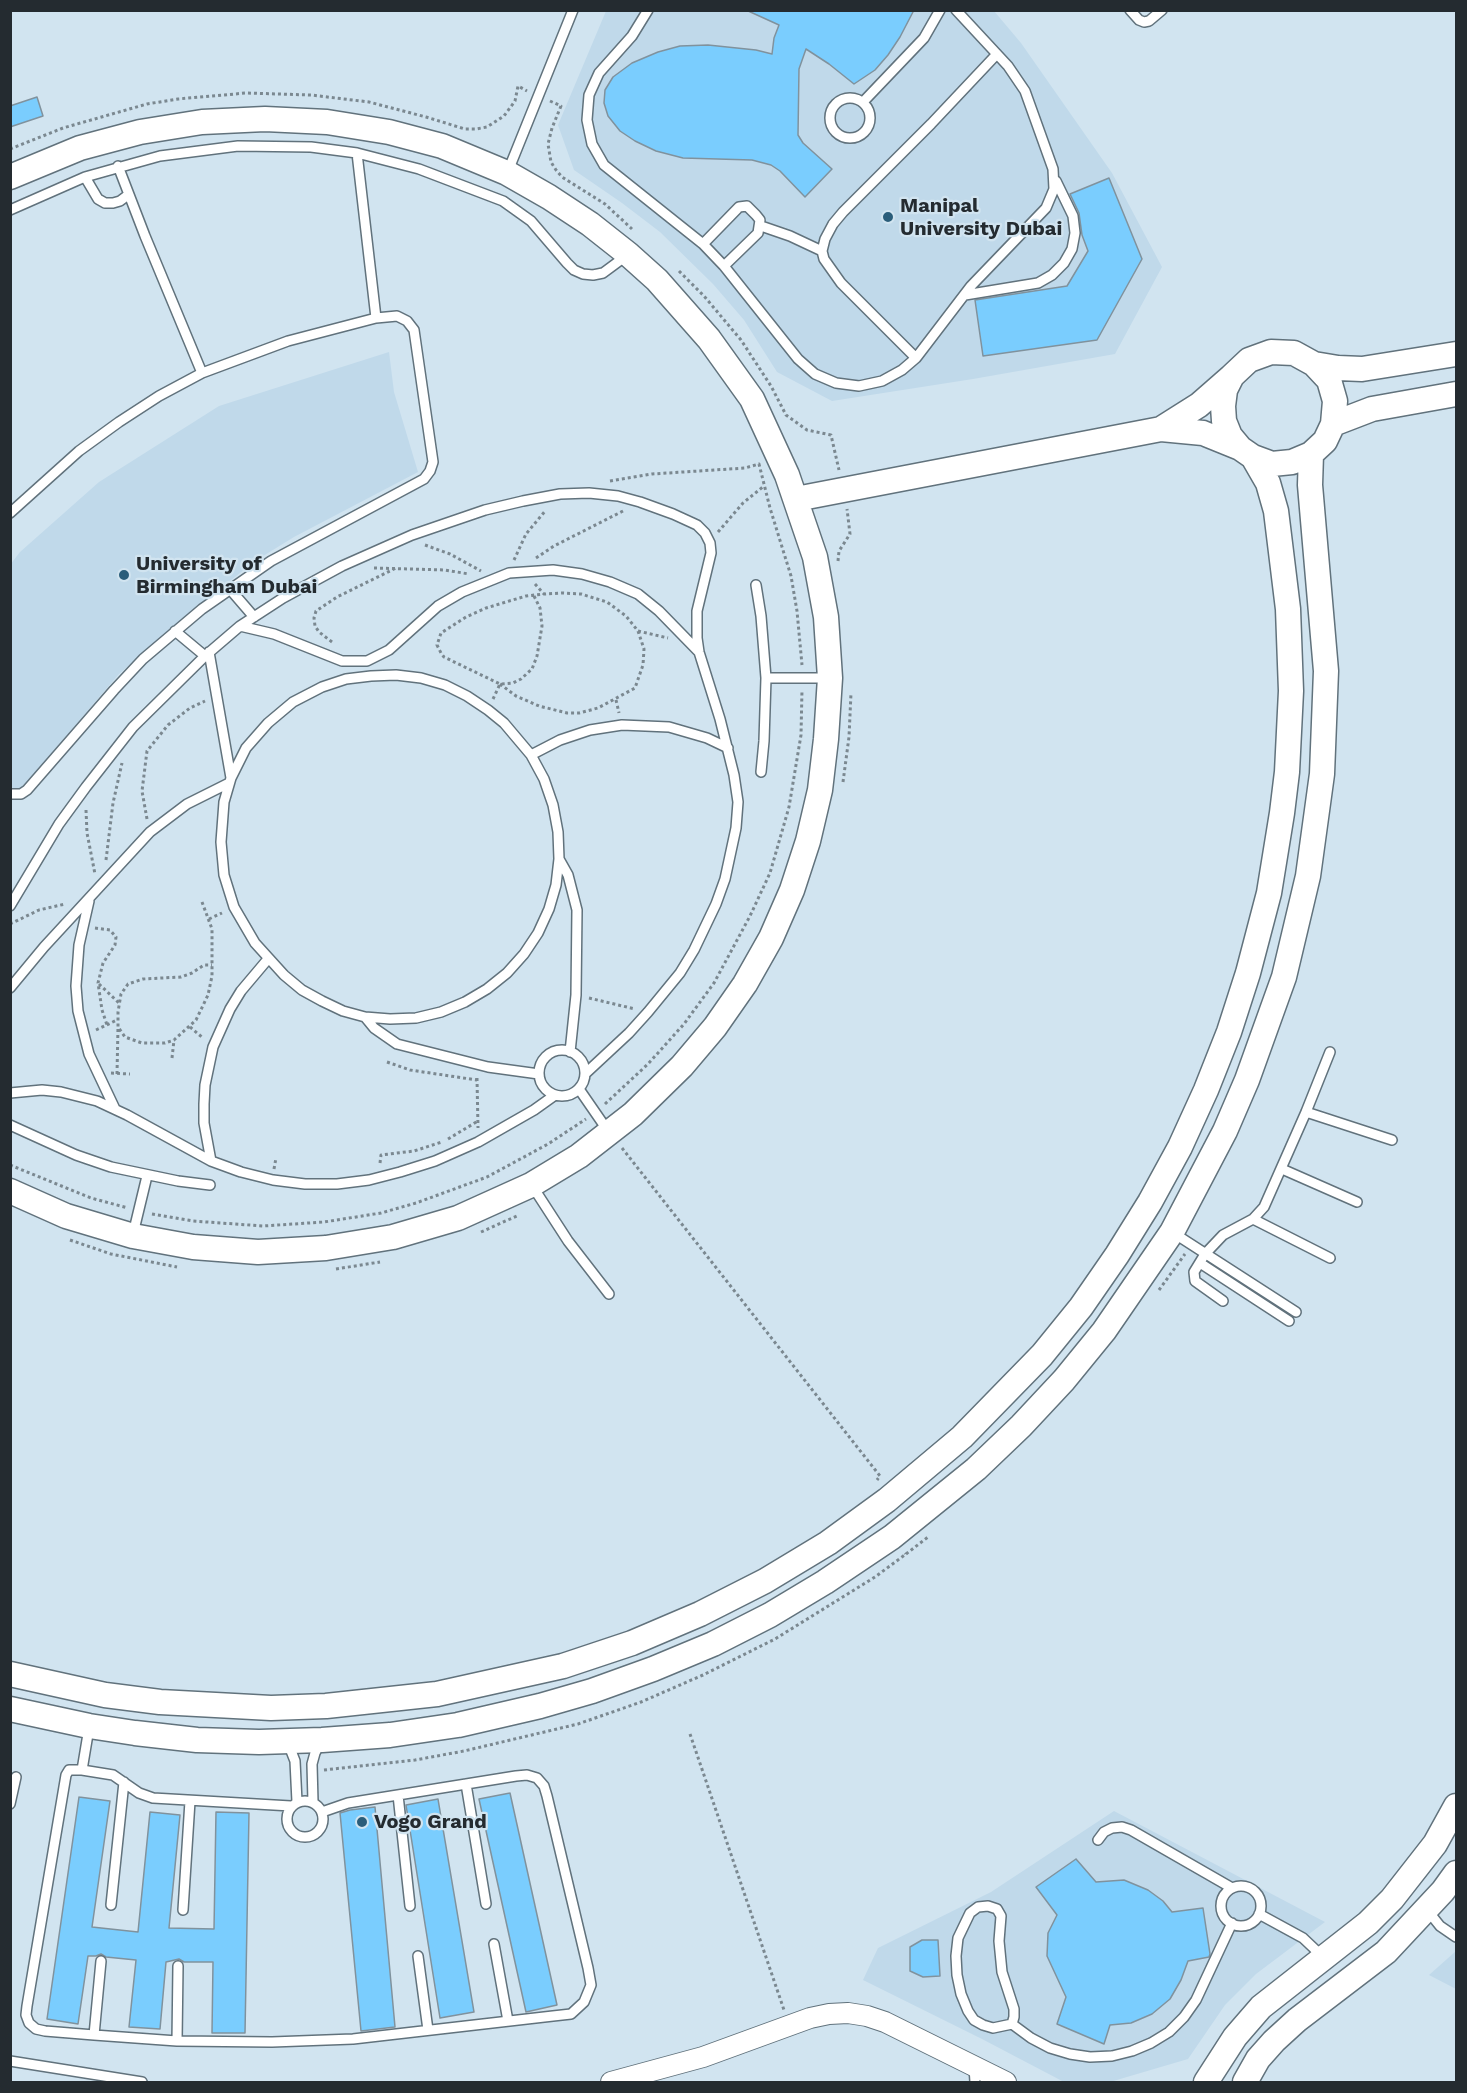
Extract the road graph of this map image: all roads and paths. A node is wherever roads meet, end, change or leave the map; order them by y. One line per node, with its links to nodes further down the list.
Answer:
1 (573, 10): 8 (lane)
2 (648, 10): 21 (lane)
3 (939, 10): 9 (lane)
4 (956, 10): 7 (lane)
5 (1130, 10): 6 (lane)
6 (1162, 10)
7 (997, 54): 16 (lane); 22 (lane)
8 (538, 96): 10 (path); 13 (lane); 20 (path)
9 (863, 102): 9 (lane)
10 (10, 149)
11 (357, 153): 12 (lane); 20 (lane); 26 (lane)
12 (118, 166): 15 (lane); 17 (lane)
13 (507, 173): 14 (street); 20 (street)
14 (10, 177)
15 (85, 177): 17 (lane); 18 (lane)
16 (1055, 178): 25 (lane); 25 (lane)
17 (128, 195): 30 (lane)
18 (10, 210)
19 (761, 226): 21 (lane); 22 (lane); 23 (lane)
20 (633, 244): 37 (street)
21 (703, 244): 23 (lane)
22 (822, 251): 28 (lane)
23 (724, 266): 28 (lane)
24 (676, 269): 38 (path)
25 (965, 295): 28 (lane)
26 (376, 318): 30 (lane); 52 (lane)
27 (1456, 354): 29 (street)
28 (916, 358)
29 (1314, 364): 31 (street); 33 (street)
30 (202, 373): 42 (lane)
31 (1232, 376): 34 (street); 35 (street)
32 (1456, 394): 33 (street)
33 (1334, 424): 36 (street)
34 (1161, 429): 35 (street); 38 (street)
35 (1246, 453): 36 (street); 138 (street)
36 (1311, 454): 124 (street)
37 (787, 475): 40 (street); 44 (path)
38 (844, 490): 40 (street); 47 (path)
39 (560, 494): 41 (lane); 43 (lane); 49 (path)
40 (796, 499): 63 (street)
41 (640, 502): 44 (lane); 48 (path)
42 (10, 513)
43 (403, 539): 45 (lane); 50 (path)
44 (710, 543): 60 (lane)
45 (342, 566): 46 (path); 54 (lane)
46 (396, 568): 50 (path); 59 (path)
47 (838, 569)
48 (523, 571): 49 (lane); 58 (lane)
49 (510, 573): 50 (lane)
50 (489, 580): 55 (lane)
51 (756, 585): 62 (lane)
52 (229, 588): 54 (lane); 57 (lane)
53 (534, 596): 56 (path); 64 (path); 64 (path)
54 (254, 617): 55 (lane)
55 (240, 626): 61 (lane)
56 (638, 630): 58 (path); 64 (path)
57 (175, 631): 61 (lane); 74 (lane)
58 (681, 633): 60 (lane)
59 (334, 643)
60 (699, 652): 68 (lane)
61 (207, 654): 66 (lane); 67 (lane)
62 (766, 678): 63 (lane); 70 (lane)
63 (830, 678): 114 (street)
64 (500, 684)
65 (851, 690): 73 (path)
66 (217, 698): 71 (lane); 75 (path)
67 (133, 727): 72 (lane); 77 (path)
68 (728, 748): 69 (lane); 89 (lane)
69 (531, 755): 71 (lane); 76 (lane)
70 (761, 772)
71 (230, 780): 75 (lane); 83 (lane)
72 (86, 787): 77 (path); 80 (lane)
73 (842, 787)
74 (10, 794)
75 (150, 832): 77 (lane)
76 (559, 859): 87 (lane); 90 (lane)
77 (102, 884): 78 (lane)
78 (90, 898): 81 (path); 82 (lane); 86 (lane)
79 (202, 902): 84 (path)
80 (10, 906)
81 (10, 924)
82 (83, 926): 85 (path); 94 (lane)
83 (268, 959): 90 (lane); 115 (lane)
84 (212, 965): 88 (path); 95 (path)
85 (98, 983): 88 (path); 92 (path)
86 (10, 988)
87 (576, 995): 89 (path); 96 (lane)
88 (119, 1004): 91 (path)
89 (648, 1012): 101 (lane)
90 (365, 1017): 100 (lane)
91 (118, 1020): 92 (path); 93 (path)
92 (107, 1025): 94 (path)
93 (118, 1027): 95 (path); 102 (path)
94 (83, 1036): 108 (lane)
95 (174, 1040): 98 (path)
96 (570, 1052): 101 (lane); 103 (lane)
97 (1330, 1052): 109 (lane)
98 (172, 1058)
99 (387, 1062): 104 (path)
100 (477, 1064): 103 (lane); 104 (path)
101 (586, 1072): 105 (lane)
102 (117, 1074)
103 (539, 1074): 107 (lane)
104 (477, 1080): 110 (path)
105 (579, 1089): 107 (lane); 114 (lane)
106 (10, 1093): 108 (lane)
107 (555, 1095): 113 (lane)
108 (115, 1109): 115 (lane)
109 (1306, 1112): 112 (lane); 116 (lane)
110 (478, 1121): 113 (path); 118 (path)
111 (10, 1125): 117 (lane)
112 (1392, 1140)
113 (478, 1142): 118 (lane)
114 (620, 1145): 121 (street); 138 (path)
115 (211, 1161): 118 (lane)
116 (1282, 1169): 122 (lane); 123 (lane)
117 (147, 1176): 119 (lane); 126 (lane)
118 (380, 1177)
119 (210, 1185)
120 (10, 1191): 126 (street)
121 (537, 1194): 125 (path); 126 (street); 134 (lane)
122 (1358, 1202)
123 (1253, 1219): 128 (lane); 129 (lane)
124 (1172, 1232): 128 (lane); 143 (street)
125 (479, 1233)
126 (133, 1236)
127 (66, 1239): 132 (path)
128 (1205, 1254): 131 (lane); 136 (lane)
129 (1330, 1258)
130 (389, 1260): 133 (path)
131 (1200, 1263): 135 (lane); 137 (lane)
132 (179, 1267)
133 (326, 1270)
134 (609, 1294)
135 (1223, 1301)
136 (1296, 1312)
137 (1289, 1321)
138 (887, 1500): 139 (street)
139 (10, 1674)
140 (10, 1709): 141 (street)
141 (89, 1726): 144 (street); 145 (lane)
142 (690, 1734): 174 (path)
143 (322, 1740): 144 (street); 151 (lane)
144 (287, 1741): 153 (lane)
145 (82, 1770): 147 (lane); 176 (lane)
146 (16, 1777): 152 (lane)
147 (124, 1782): 150 (lane); 160 (lane)
148 (466, 1784): 149 (lane); 159 (lane); 172 (lane)
149 (398, 1795): 155 (lane); 161 (lane)
150 (190, 1801): 153 (lane); 162 (lane)
151 (313, 1802): 153 (lane); 155 (lane)
152 (10, 1804)
153 (294, 1804): 155 (lane)
154 (1456, 1806): 169 (street)
155 (322, 1812)
156 (1098, 1840): 158 (lane)
157 (1456, 1873): 163 (street)
158 (1232, 1888): 164 (lane); 165 (lane)
159 (486, 1904)
160 (111, 1905)
161 (410, 1906)
162 (183, 1910)
163 (1426, 1910): 166 (lane); 184 (street)
164 (1259, 1914): 165 (lane); 169 (lane)
165 (1233, 1923): 173 (lane)
166 (1456, 1937)
167 (495, 1944): 172 (lane)
168 (418, 1956): 175 (lane)
169 (1323, 1958): 183 (street)
170 (101, 1961): 176 (lane)
171 (178, 1966): 177 (lane)
172 (508, 2021): 175 (lane)
173 (1012, 2024): 173 (lane)
174 (789, 2026): 179 (street); 181 (street)
175 (428, 2030): 177 (lane)
176 (94, 2035): 177 (lane)
177 (177, 2041)
178 (10, 2061): 180 (lane)
179 (975, 2075): 182 (street)
180 (142, 2082)
181 (611, 2082)
182 (1002, 2082)
183 (1206, 2082)
184 (1245, 2082)

